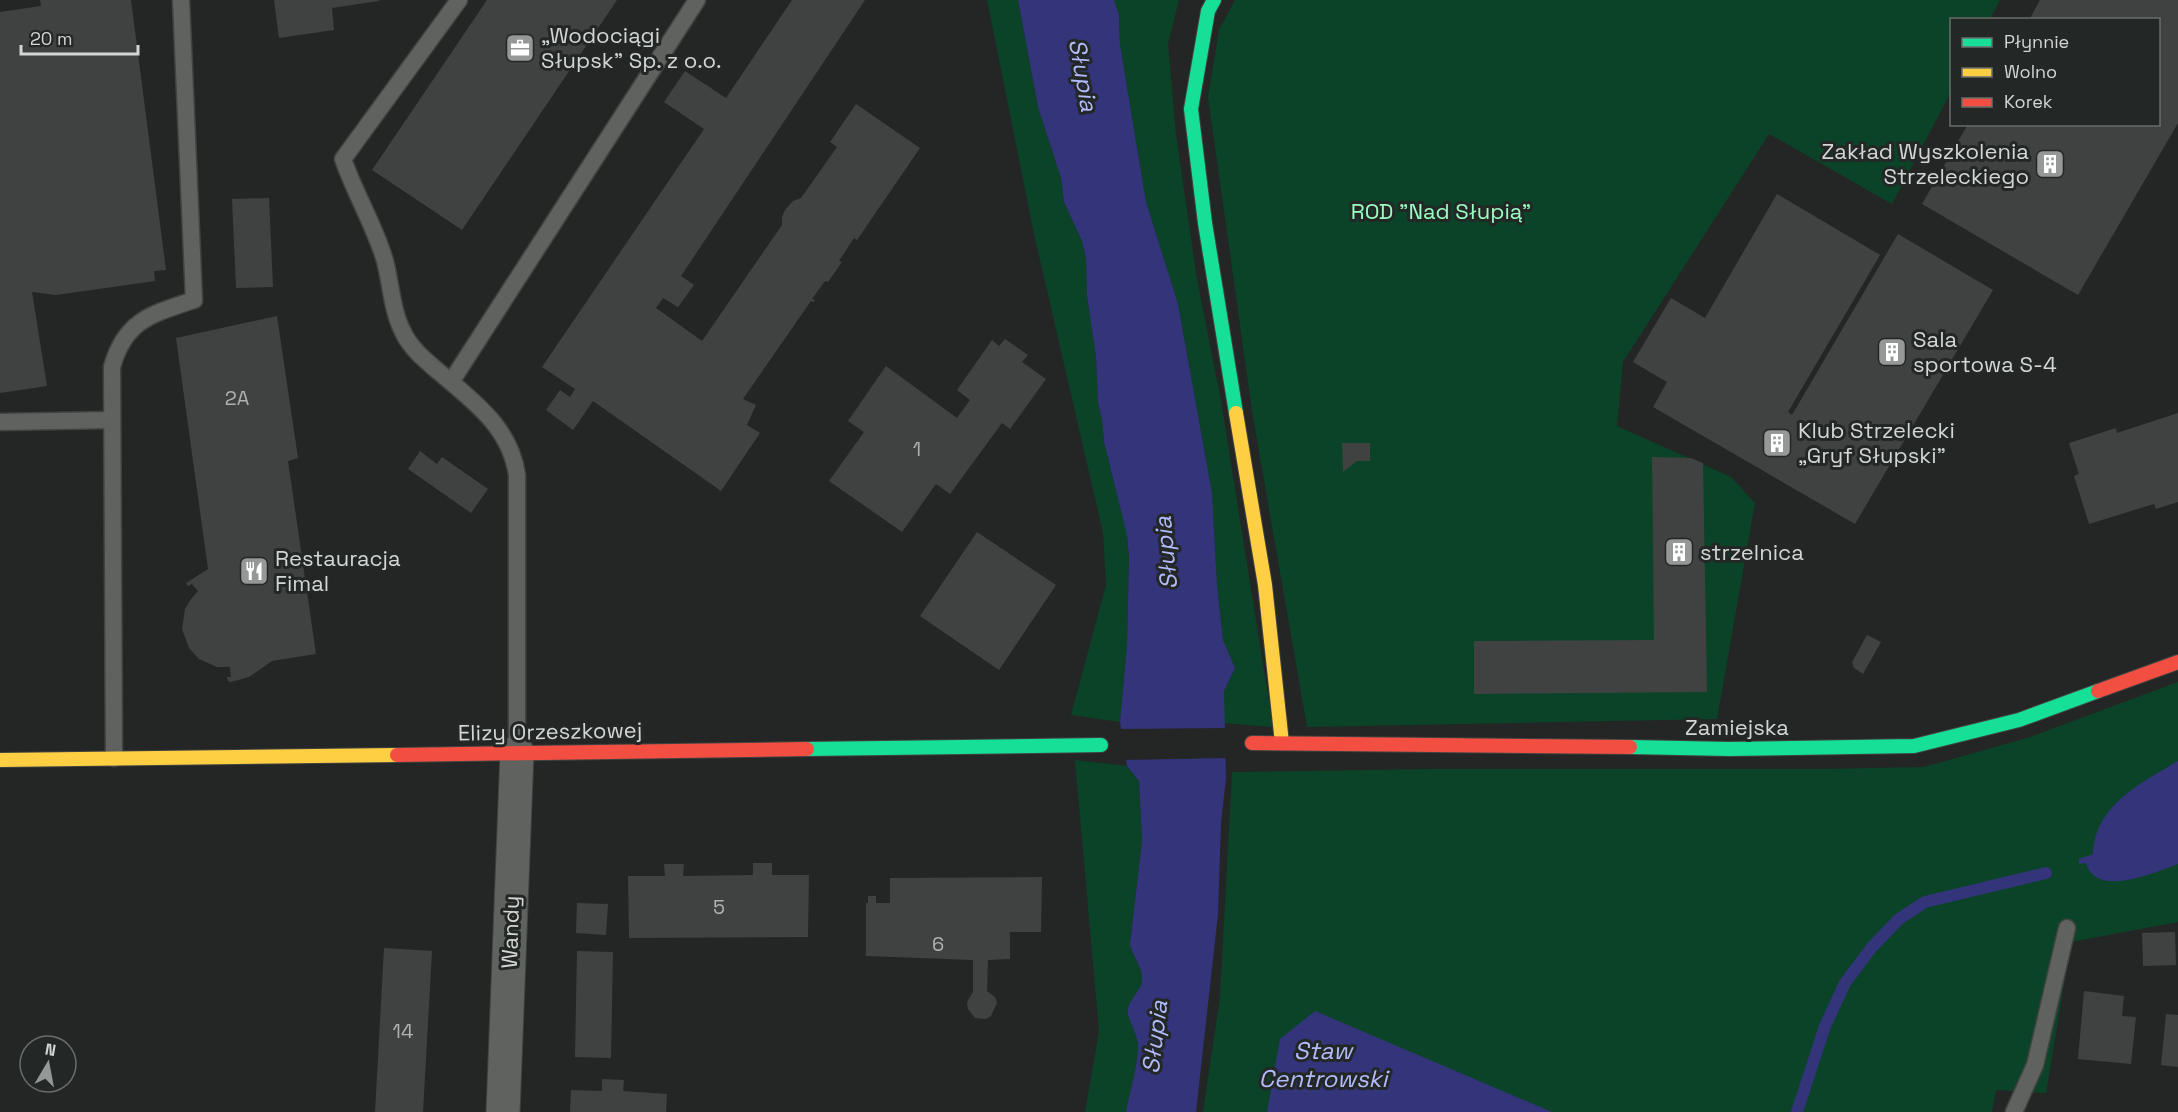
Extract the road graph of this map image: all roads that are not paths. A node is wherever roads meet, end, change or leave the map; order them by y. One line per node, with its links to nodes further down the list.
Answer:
1 (181, 0): 6 (lane)
2 (459, 0): 5 (lane)
3 (697, 0): 5 (lane)
4 (1214, 0): 10 (street)
5 (451, 382): 12 (lane)
6 (112, 420): 7 (lane); 13 (lane)
7 (0, 422)
8 (2178, 662): 10 (street, Zamiejska)
9 (1252, 743): 10 (street)
10 (1282, 743)
11 (1101, 745): 12 (street, Elizy Orzeszkowej)
12 (517, 752): 13 (street, Elizy Orzeszkowej); 16 (street, Wandy)
13 (114, 758): 14 (street, Elizy Orzeszkowej)
14 (0, 760)
15 (2067, 928): 17 (lane)
16 (503, 1112)
17 (2014, 1112)

